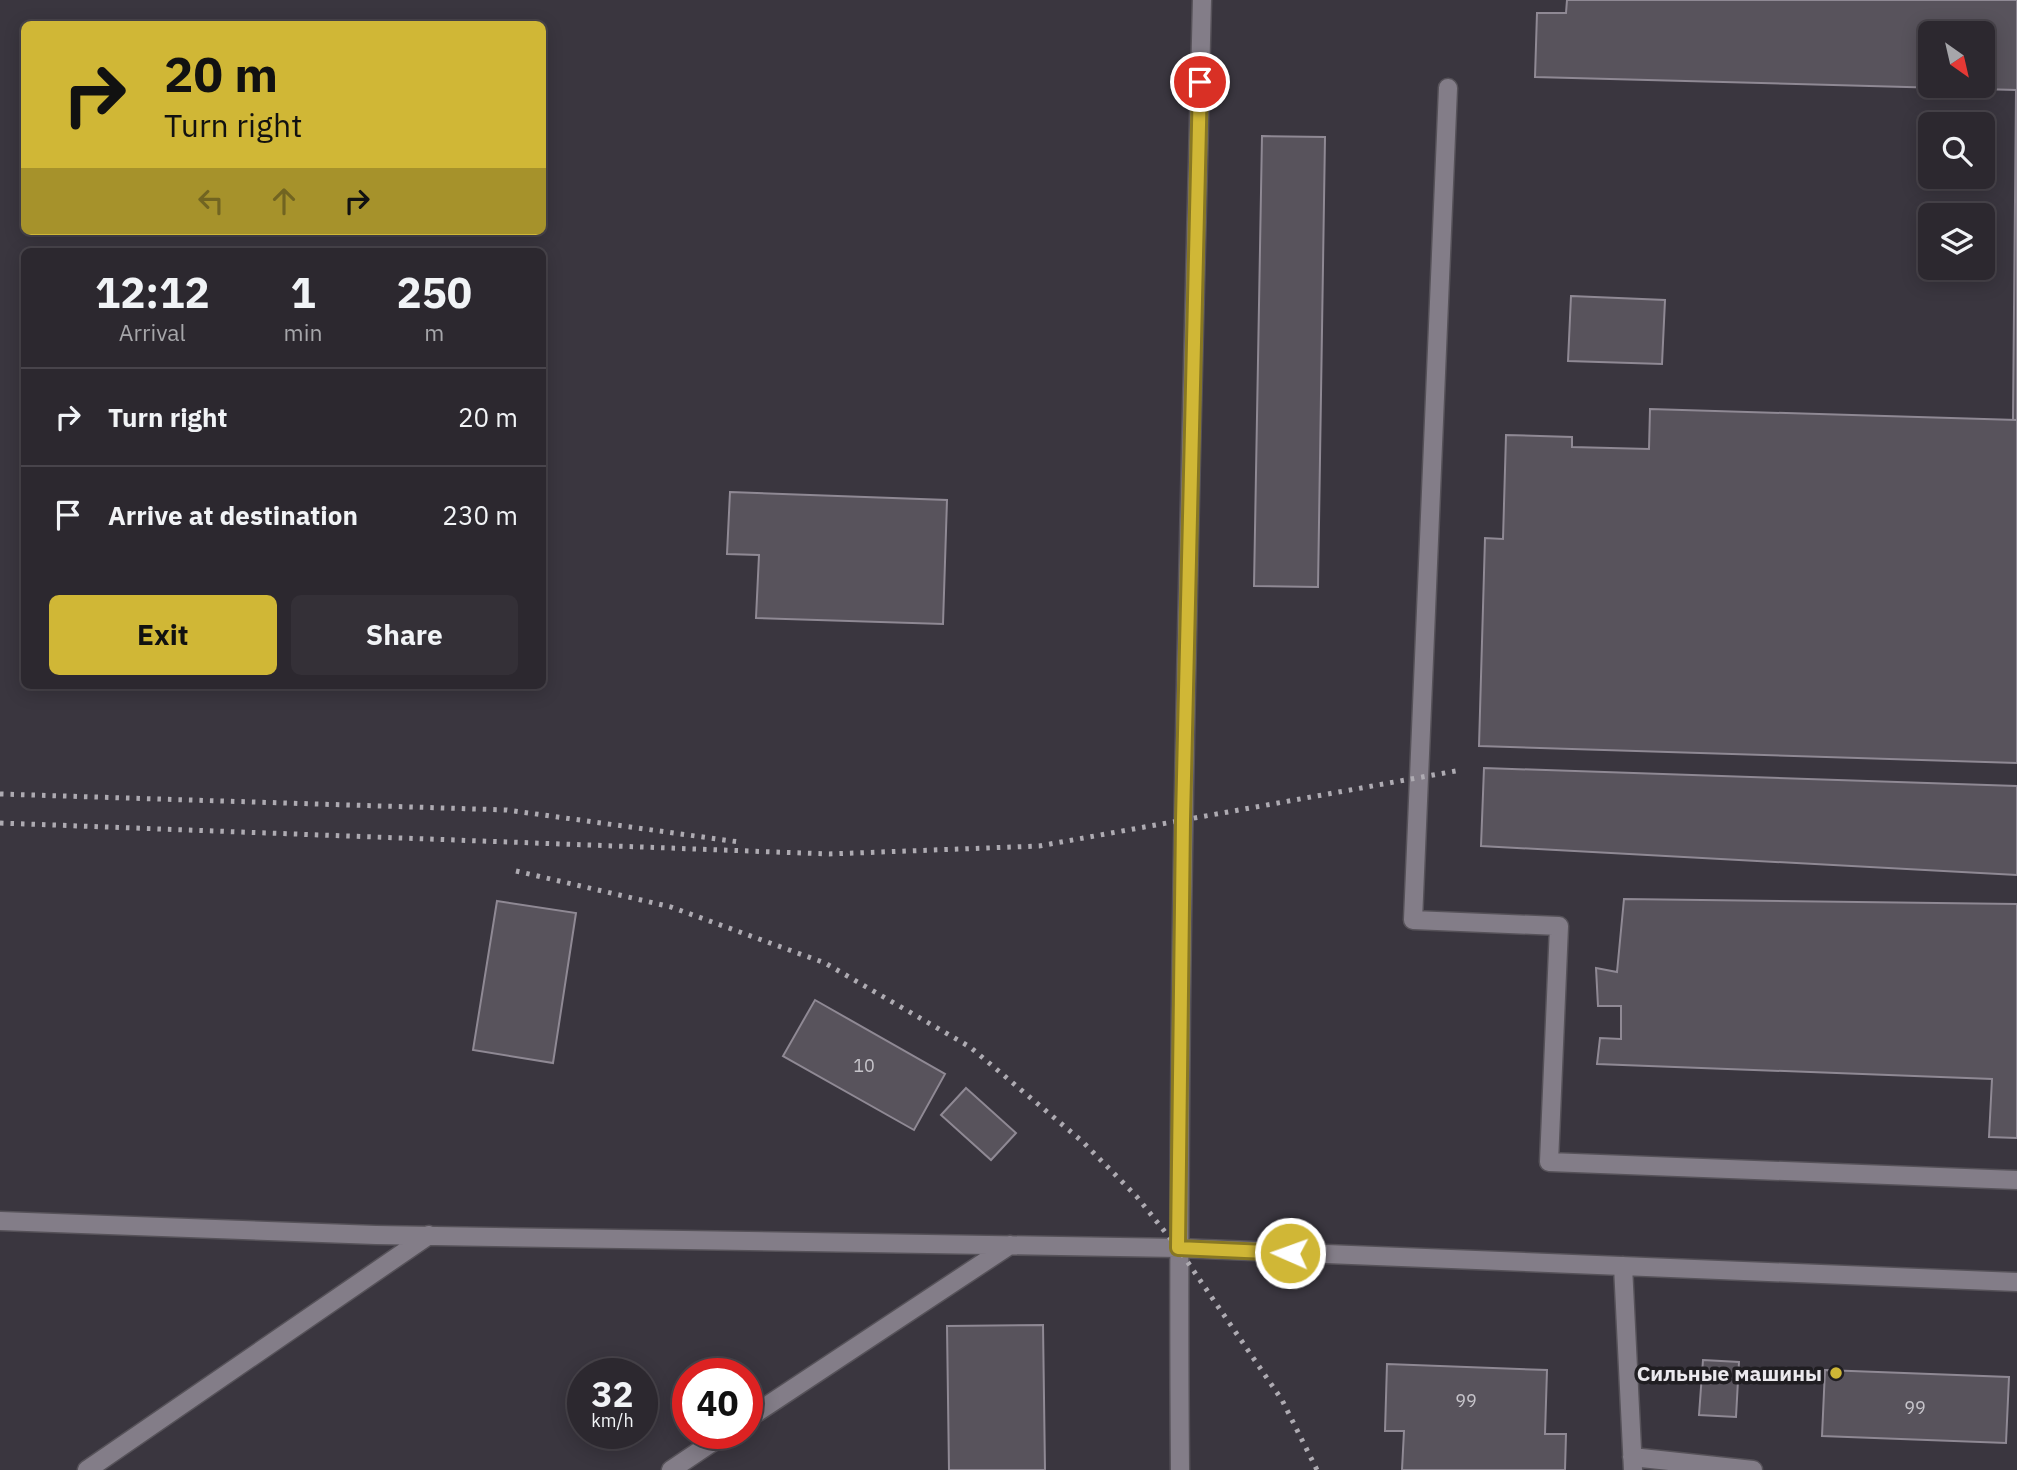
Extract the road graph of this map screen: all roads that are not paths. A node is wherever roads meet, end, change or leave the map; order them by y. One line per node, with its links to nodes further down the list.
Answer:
1 (1202, 0): 7 (street)
2 (1448, 88): 3 (street)
3 (2017, 1180)
4 (0, 1221): 5 (street)
5 (429, 1235): 6 (street); 13 (street)
6 (1010, 1245): 7 (street); 10 (street)
7 (1178, 1248): 8 (street); 15 (street)
8 (1623, 1266): 9 (street); 12 (street)
9 (2017, 1282)
10 (763, 1408)
11 (702, 1449): 14 (street)
12 (1632, 1463): 16 (street)
13 (87, 1470)
14 (671, 1470)
15 (1180, 1470)
16 (1753, 1470)

